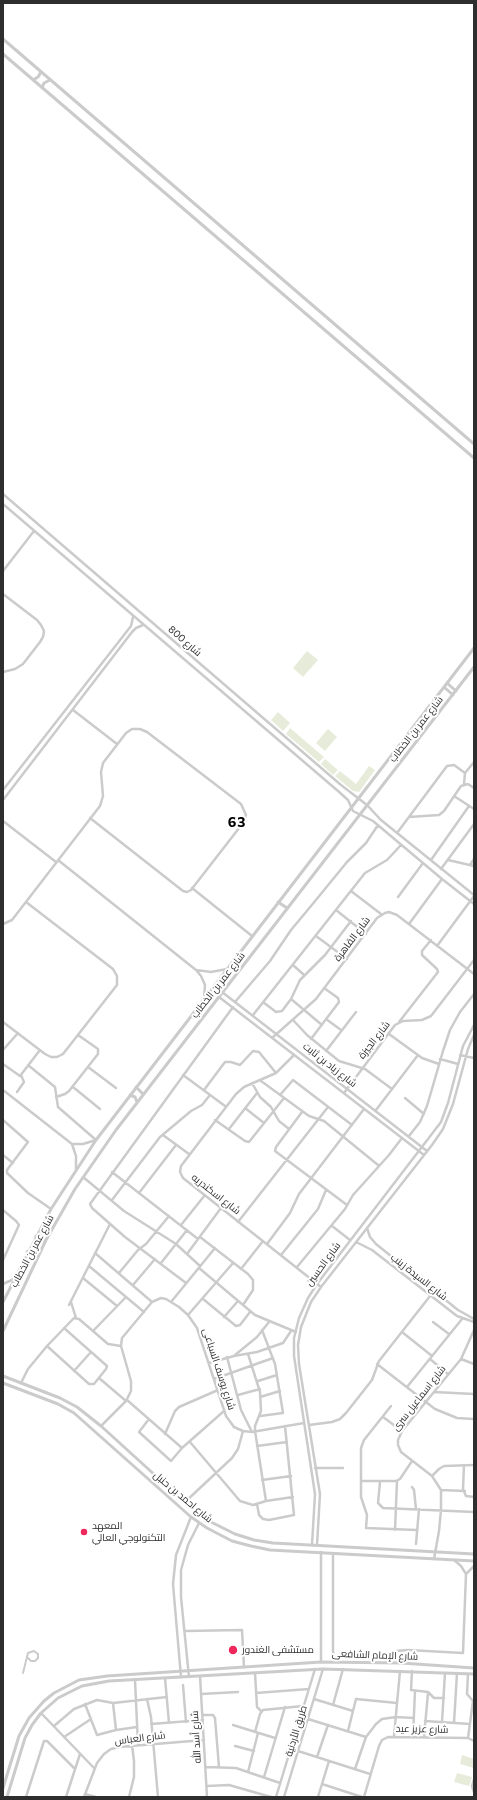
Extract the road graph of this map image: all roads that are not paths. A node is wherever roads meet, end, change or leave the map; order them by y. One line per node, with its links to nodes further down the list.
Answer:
1 (3, 39): 3 (street)
2 (3, 54): 4 (street)
3 (41, 72): 4 (street); 5 (street)
4 (33, 80): 6 (street)
5 (50, 80): 6 (street); 7 (street)
6 (42, 88): 8 (street)
7 (474, 444)
8 (474, 458)
9 (3, 494): 13 (street, شارع 800)
10 (3, 504): 11 (street, شارع 800)
11 (34, 531): 12 (street); 14 (street, شارع 800)
12 (3, 571)
13 (104, 582): 14 (street); 19 (street, شارع 800)
14 (100, 588): 16 (street, شارع 800)
15 (3, 594): 22 (street)
16 (133, 616): 17 (street, شارع 800); 23 (street)
17 (143, 625): 20 (street, شارع 800); 24 (street)
18 (474, 648): 25 (street, شارع عمر بن الخطاب)
19 (190, 655): 20 (street); 39 (street, شارع 800)
20 (184, 661): 43 (street, شارع 800)
21 (474, 667): 27 (street, شارع عمر بن الخطاب)
22 (3, 672)
23 (89, 679): 24 (street); 33 (street)
24 (94, 683): 29 (street)
25 (447, 683): 26 (street, شارع عمر بن الخطاب); 27 (street)
26 (444, 687): 28 (street); 39 (street, شارع عمر بن الخطاب)
27 (456, 691): 28 (street, شارع عمر بن الخطاب)
28 (453, 694): 41 (street, شارع عمر بن الخطاب)
29 (73, 710): 30 (street); 40 (street)
30 (117, 744): 47 (street); 64 (street)
31 (474, 762): 32 (street)
32 (465, 774): 34 (street); 46 (street)
33 (8, 784): 35 (street); 37 (street)
34 (464, 784): 36 (street); 38 (street)
35 (3, 786)
36 (474, 788)
37 (3, 790)
38 (454, 796): 42 (street); 46 (street)
39 (358, 798): 41 (street, شارع 800); 43 (street, شارع عمر بن الخطاب)
40 (3, 800)
41 (367, 805): 45 (street, شارع عمر بن الخطاب); 48 (street, شارع 800)
42 (469, 806): 44 (street); 56 (street)
43 (351, 807): 45 (street, شارع 800); 70 (street, شارع عمر بن الخطاب)
44 (474, 809)
45 (360, 815): 50 (street, شارع 800); 72 (street, شارع عمر بن الخطاب)
46 (409, 817): 53 (street)
47 (90, 818): 58 (street); 64 (street)
48 (379, 818): 50 (street); 53 (street, شارع 800)
49 (3, 821): 58 (street)
50 (375, 822): 52 (street, شارع 800)
51 (474, 824): 57 (street)
52 (378, 825): 54 (street, شارع 800); 98 (street)
53 (397, 833): 56 (street, شارع 800)
54 (401, 845): 59 (street, شارع 800); 65 (street)
55 (474, 859): 60 (street)
56 (431, 860): 62 (street, شارع 800)
57 (448, 860): 60 (street); 62 (street)
58 (57, 861): 69 (street); 89 (street)
59 (423, 863): 63 (street, شارع 800); 67 (street)
60 (470, 865): 61 (street)
61 (474, 866)
62 (441, 869): 66 (street, شارع 800)
63 (442, 879): 68 (street, شارع 800); 77 (street)
64 (192, 888): 79 (street)
65 (351, 891): 73 (street); 74 (street)
66 (474, 895): 68 (street)
67 (398, 897)
68 (470, 901): 71 (street, شارع 800); 82 (street)
69 (26, 902): 76 (street); 114 (street)
70 (278, 902): 72 (street); 79 (street, شارع عمر بن الخطاب)
71 (474, 904)
72 (287, 908): 93 (street, شارع عمر بن الخطاب)
73 (336, 910): 75 (street); 80 (street)
74 (381, 914): 77 (street, شارع القاهرة); 78 (street, شارع القاهرة)
75 (351, 921): 78 (street); 83 (street)
76 (3, 924)
77 (409, 924): 81 (street, شارع القاهرة)
78 (366, 934): 84 (street, شارع القاهرة)
79 (252, 936): 88 (street, شارع عمر بن الخطاب)
80 (316, 936): 83 (street); 86 (street)
81 (431, 940): 82 (street, شارع القاهرة); 107 (street)
82 (437, 946): 87 (street, شارع القاهرة)
83 (331, 947): 84 (street); 90 (street)
84 (347, 960): 92 (street, شارع القاهرة)
85 (474, 960): 87 (street, شارع الجيزة)
86 (293, 965): 90 (street); 99 (street)
87 (467, 968): 91 (street, شارع القاهرة); 107 (street, شارع الجيزة)
88 (227, 969): 89 (street); 96 (street, شارع عمر بن الخطاب)
89 (196, 970): 96 (street)
90 (304, 974): 97 (street)
91 (474, 974)
92 (324, 988): 101 (street, شارع القاهرة); 104 (street)
93 (222, 992): 95 (street, شارع عمر بن الخطاب); 98 (street, شارع زياد بن ثابت)
94 (474, 994): 126 (street)
95 (219, 997): 100 (street, شارع زياد بن ثابت); 148 (street, شارع عمر بن الخطاب)
96 (204, 998): 140 (street, شارع عمر بن الخطاب)
97 (291, 999): 99 (street); 101 (street)
98 (235, 1002): 103 (street, شارع زياد بن ثابت)
99 (263, 1002): 103 (street)
100 (232, 1007): 116 (street, شارع زياد بن ثابت); 135 (street)
101 (304, 1010): 105 (street, شارع القاهرة); 108 (street)
102 (356, 1012): 110 (street)
103 (253, 1015): 112 (street, شارع زياد بن ثابت)
104 (326, 1019): 108 (street); 110 (street)
105 (293, 1020): 112 (street, شارع القاهرة); 117 (street)
106 (4, 1023): 111 (street)
107 (398, 1023): 113 (street, شارع الجيزة)
108 (322, 1025): 117 (street)
109 (474, 1025): 123 (street, شارع الحسين)
110 (341, 1030): 120 (street)
111 (18, 1033): 118 (street); 119 (street)
112 (277, 1034): 116 (street, شارع القاهرة); 141 (street, شارع زياد بن ثابت)
113 (389, 1034): 122 (street); 132 (street, شارع الجيزة)
114 (78, 1035): 119 (street); 131 (street)
115 (474, 1035): 124 (street, شارع الحسين)
116 (272, 1038): 121 (street, شارع زياد بن ثابت)
117 (311, 1039): 120 (street)
118 (3, 1050)
119 (40, 1050): 130 (street)
120 (326, 1051): 132 (street)
121 (294, 1055): 133 (street, شارع اسكندريه); 147 (street, شارع زياد بن ثابت)
122 (418, 1055): 128 (street); 142 (street)
123 (460, 1055): 124 (street); 129 (street, شارع الحسين)
124 (466, 1056): 125 (street); 181 (street, شارع الحسين)
125 (474, 1058)
126 (440, 1059): 128 (street); 129 (street)
127 (3, 1064): 134 (street)
128 (439, 1064): 164 (street)
129 (458, 1064): 179 (street, شارع الحسين)
130 (28, 1066): 134 (street); 152 (street)
131 (88, 1067): 138 (street); 139 (street)
132 (362, 1068): 141 (street, شارع الجيزة); 142 (street)
133 (276, 1073): 136 (street, شارع اسكندريه); 144 (street)
134 (21, 1075): 145 (street)
135 (183, 1075): 144 (street); 189 (street)
136 (260, 1081): 137 (street, شارع اسكندريه); 151 (street)
137 (252, 1083): 146 (street); 156 (street, شارع اسكندريه)
138 (73, 1087): 152 (street); 159 (street)
139 (116, 1088)
140 (136, 1088): 148 (street); 149 (street, شارع عمر بن الخطاب)
141 (348, 1088): 147 (street, شارع الجيزة); 161 (street, شارع زياد بن ثابت)
142 (392, 1089): 161 (street)
143 (3, 1090): 177 (street)
144 (204, 1090): 150 (street)
145 (17, 1092)
146 (257, 1093): 158 (street); 162 (street)
147 (344, 1093): 160 (street, شارع زياد بن ثابت)
148 (144, 1094): 155 (street, شارع عمر بن الخطاب)
149 (130, 1095): 155 (street); 176 (street, شارع عمر بن الخطاب)
150 (210, 1095): 156 (street); 172 (street)
151 (280, 1095): 153 (street); 157 (street)
152 (56, 1096): 176 (street)
153 (284, 1098): 162 (street); 163 (street)
154 (405, 1098): 164 (street)
155 (137, 1102): 190 (street, شارع عمر بن الخطاب)
156 (225, 1106): 167 (street, شارع اسكندريه)
157 (328, 1107): 165 (street); 169 (street)
158 (245, 1108): 168 (street); 170 (street)
159 (100, 1109)
160 (364, 1109): 169 (street); 175 (street, شارع زياد بن ثابت)
161 (376, 1110): 174 (street, شارع زياد بن ثابت)
162 (274, 1111): 168 (street); 171 (street)
163 (302, 1112): 165 (street); 171 (street)
164 (424, 1114): 174 (street)
165 (319, 1119): 173 (street); 185 (street)
166 (3, 1120): 186 (street)
167 (215, 1120): 170 (street); 182 (street, شارع اسكندريه)
168 (264, 1123): 170 (street)
169 (352, 1125): 173 (street)
170 (228, 1129)
171 (289, 1129): 185 (street)
172 (163, 1134): 178 (street); 192 (street)
173 (343, 1136): 187 (street); 191 (street)
174 (409, 1136): 179 (street, شارع زياد بن ثابت)
175 (402, 1138): 180 (street, شارع زياد بن ثابت); 187 (street)
176 (96, 1140): 177 (street); 188 (street, شارع عمر بن الخطاب)
177 (72, 1144): 188 (street)
178 (176, 1145): 182 (street); 195 (street)
179 (423, 1147): 180 (street, شارع الحسين); 181 (street, شارع زياد بن ثابت)
180 (419, 1151): 184 (street, شارع زياد بن ثابت); 213 (street, شارع الحسين)
181 (428, 1151): 184 (street, شارع الحسين)
182 (189, 1154): 196 (street, شارع اسكندريه)
183 (3, 1155): 186 (street)
184 (424, 1155): 207 (street, شارع الحسين)
185 (286, 1161): 191 (street); 203 (street)
186 (13, 1162): 200 (street)
187 (378, 1165): 198 (street)
188 (76, 1169): 200 (street, شارع عمر بن الخطاب)
189 (112, 1172): 192 (street); 193 (street)
190 (83, 1177): 193 (street); 212 (street, شارع عمر بن الخطاب)
191 (311, 1179): 194 (street); 217 (street)
192 (125, 1183): 195 (street); 197 (street)
193 (99, 1190): 197 (street); 204 (street)
194 (326, 1190): 198 (street); 223 (street)
195 (139, 1194): 202 (street)
196 (205, 1195): 199 (street, شارع اسكندريه); 205 (street)
197 (112, 1200): 209 (street)
198 (347, 1205): 206 (street)
199 (221, 1208): 203 (street, شارع اسكندريه); 211 (street)
200 (51, 1209): 210 (street, شارع عمر بن الخطاب)
201 (3, 1210): 226 (street)
202 (169, 1216): 205 (street); 209 (street)
203 (238, 1222): 214 (street, شارع اسكندريه)
204 (110, 1224): 218 (street); 220 (street)
205 (181, 1226): 208 (street)
206 (332, 1226): 213 (street); 231 (street)
207 (367, 1228): 215 (street, شارع الحسين); 242 (street, شارع السيدة زينب)
208 (187, 1230): 211 (street); 216 (street)
209 (156, 1231): 216 (street); 218 (street)
210 (36, 1234): 212 (street); 221 (street, شارع عمر بن الخطاب)
211 (199, 1238): 219 (street); 222 (street)
212 (46, 1240): 224 (street, شارع عمر بن الخطاب)
213 (350, 1240): 239 (street, شارع الحسين)
214 (263, 1241): 217 (street, شارع اسكندريه); 232 (street)
215 (356, 1242): 241 (street, شارع الحسين); 244 (street, شارع السيدة زينب)
216 (176, 1244): 222 (street); 227 (street)
217 (267, 1244): 223 (street, شارع اسكندريه)
218 (141, 1248): 225 (street); 233 (street)
219 (215, 1248): 228 (street); 230 (street)
220 (95, 1253): 229 (street); 233 (street)
221 (26, 1254): 224 (street); 235 (street, شارع عمر بن الخطاب)
222 (187, 1254): 230 (street)
223 (281, 1256): 231 (street, شارع اسكندريه)
224 (36, 1258): 265 (street, شارع عمر بن الخطاب)
225 (156, 1259): 227 (street); 240 (street)
226 (3, 1260)
227 (161, 1263): 236 (street)
228 (233, 1263): 232 (street); 238 (street)
229 (89, 1266): 234 (street); 243 (street)
230 (199, 1267): 236 (street); 238 (street)
231 (297, 1267): 239 (street, شارع اسكندريه)
232 (242, 1269): 250 (street)
233 (119, 1273): 240 (street)
234 (83, 1278): 251 (street); 256 (street)
235 (14, 1280): 237 (street); 247 (street, شارع عمر بن الخطاب)
236 (186, 1283): 249 (street)
237 (3, 1284)
238 (217, 1284): 245 (street); 246 (street)
239 (318, 1284): 241 (street, شارع اسكندريه); 268 (street, شارع الحسين)
240 (133, 1285): 248 (street)
241 (321, 1287): 283 (street, شارع الحسين)
242 (434, 1291): 244 (street); 258 (street, شارع السيدة زينب)
243 (126, 1296): 251 (street); 252 (street)
244 (430, 1296): 257 (street, شارع السيدة زينب); 269 (street)
245 (203, 1299): 254 (street); 255 (street)
246 (238, 1301): 250 (street); 255 (street)
247 (3, 1302)
248 (152, 1302): 249 (street); 252 (street)
249 (171, 1302): 254 (street, شارع يوسف السباعى)
250 (243, 1305): 253 (street)
251 (117, 1306): 266 (street)
252 (144, 1312): 272 (street)
253 (250, 1312): 255 (street); 259 (street)
254 (188, 1315): 282 (street, شارع يوسف السباعى)
255 (224, 1317)
256 (76, 1318): 262 (street); 266 (street)
257 (462, 1319): 261 (street, شارع السيدة زينب); 270 (street)
258 (474, 1319)
259 (269, 1322): 263 (street); 267 (street)
260 (433, 1322): 270 (street)
261 (474, 1322)
262 (64, 1328): 271 (street); 274 (street)
263 (262, 1330): 273 (street); 276 (street)
264 (474, 1330): 281 (street, شارع اسماعيل سرى)
265 (3, 1331)
266 (93, 1331): 272 (street)
267 (291, 1331): 268 (street); 273 (street)
268 (296, 1332): 287 (street, شارع الحسين)
269 (402, 1332): 277 (street); 284 (street)
270 (449, 1334): 277 (street)
271 (47, 1346): 288 (street); 297 (street)
272 (121, 1346): 307 (street)
273 (270, 1348): 275 (street); 279 (street)
274 (91, 1352): 288 (street); 293 (street)
275 (248, 1354): 276 (street); 286 (street)
276 (234, 1356): 278 (street)
277 (432, 1356): 280 (street)
278 (227, 1357): 282 (street); 289 (street)
279 (273, 1358): 286 (street); 291 (street)
280 (430, 1359): 290 (street); 298 (street)
281 (460, 1359): 285 (street); 290 (street, شارع اسماعيل سرى)
282 (209, 1363): 294 (street, شارع يوسف السباعى)
283 (298, 1364): 287 (street); 318 (street, شارع الحسين)
284 (378, 1364): 298 (street); 318 (street)
285 (474, 1364)
286 (252, 1365): 289 (street); 295 (street)
287 (294, 1365): 315 (street, شارع الحسين)
288 (74, 1371): 293 (street)
289 (232, 1372): 294 (street); 305 (street)
290 (448, 1374): 303 (street, شارع اسماعيل سرى)
291 (277, 1375): 295 (street); 302 (street)
292 (3, 1376): 297 (street, شارع احمد بن حنبل)
293 (99, 1378): 307 (street)
294 (214, 1379): 301 (street, شارع يوسف السباعى)
295 (258, 1382): 300 (street)
296 (3, 1383): 299 (street, شارع احمد بن حنبل)
297 (21, 1383): 299 (street); 316 (street, شارع احمد بن حنبل)
298 (407, 1387): 308 (street)
299 (19, 1389): 336 (street, شارع احمد بن حنبل)
300 (260, 1389): 305 (street); 306 (street)
301 (218, 1390): 310 (street, شارع يوسف السباعى); 322 (street)
302 (280, 1391): 306 (street); 311 (street)
303 (434, 1392): 304 (street); 308 (street, شارع اسماعيل سرى)
304 (474, 1394)
305 (238, 1395): 321 (street)
306 (260, 1397): 311 (street)
307 (126, 1400): 314 (street); 316 (street)
308 (426, 1402): 313 (street); 320 (street, شارع اسماعيل سرى)
309 (391, 1406): 312 (street)
310 (224, 1411): 319 (street, شارع يوسف السباعى); 323 (street)
311 (260, 1416): 321 (street)
312 (383, 1417): 320 (street); 339 (street)
313 (474, 1418)
314 (149, 1419): 322 (street); 326 (street)
315 (304, 1423): 317 (street); 343 (street, شارع الحسين)
316 (101, 1426): 333 (street, شارع احمد بن حنبل)
317 (285, 1426): 321 (street); 324 (street)
318 (309, 1426): 330 (street, شارع الحسين)
319 (243, 1431): 321 (street); 332 (street)
320 (402, 1431): 327 (street, شارع اسماعيل سرى)
321 (253, 1432): 325 (street)
322 (165, 1434): 326 (street)
323 (190, 1442): 326 (street); 332 (street)
324 (287, 1442): 325 (street); 334 (street)
325 (257, 1446): 337 (street)
326 (182, 1448)
327 (412, 1461): 335 (street, شارع اسماعيل سرى); 338 (street)
328 (464, 1465): 329 (street); 335 (street); 345 (street)
329 (474, 1466)
330 (316, 1468): 331 (street); 342 (street, شارع الحسين)
331 (343, 1468)
332 (216, 1473): 349 (street); 350 (street)
333 (153, 1474): 336 (street); 349 (street, شارع احمد بن حنبل)
334 (291, 1476): 337 (street); 346 (street)
335 (432, 1476): 344 (street, شارع اسماعيل سرى)
336 (149, 1479): 355 (street, شارع احمد بن حنبل)
337 (262, 1480): 348 (street)
338 (397, 1480): 340 (street); 351 (street)
339 (361, 1481): 340 (street); 357 (street)
340 (380, 1482): 351 (street)
341 (412, 1487): 352 (street)
342 (319, 1489): 343 (street); 363 (street, شارع الحسين)
343 (314, 1490): 361 (street, شارع الحسين)
344 (440, 1490): 345 (street); 353 (street, شارع اسماعيل سرى)
345 (465, 1491): 347 (street)
346 (293, 1497): 348 (street); 350 (street)
347 (474, 1497)
348 (266, 1501): 350 (street)
349 (185, 1502): 359 (street, شارع احمد بن حنبل)
350 (257, 1504)
351 (397, 1508): 352 (street); 357 (street)
352 (417, 1509): 353 (street); 358 (street)
353 (441, 1510): 354 (street); 365 (street, شارع اسماعيل سرى)
354 (474, 1512)
355 (192, 1517): 356 (street, شارع احمد بن حنبل); 385 (street)
356 (199, 1523): 362 (street, شارع احمد بن حنبل); 373 (street)
357 (395, 1530): 358 (street)
358 (416, 1530): 360 (street)
359 (253, 1539): 361 (street, شارع احمد بن حنبل); 362 (street)
360 (416, 1544)
361 (312, 1545): 363 (street, شارع احمد بن حنبل)
362 (251, 1546): 364 (street, شارع احمد بن حنبل)
363 (317, 1546): 365 (street, شارع احمد بن حنبل)
364 (321, 1552): 366 (street, شارع احمد بن حنبل); 375 (street)
365 (435, 1552): 367 (street, شارع احمد بن حنبل); 368 (street, شارع اسماعيل سرى)
366 (333, 1553): 368 (street, شارع احمد بن حنبل); 376 (street)
367 (474, 1554)
368 (434, 1559): 369 (street, شارع احمد بن حنبل)
369 (453, 1560): 370 (street, شارع احمد بن حنبل); 372 (street)
370 (474, 1561)
371 (474, 1566): 372 (street)
372 (466, 1574): 377 (street)
373 (185, 1631): 379 (street); 384 (street)
374 (28, 1658): 374 (street); 389 (street)
375 (321, 1662): 376 (street, شارع الإمام الشافعى); 379 (street, شارع الإمام الشافعى)
376 (338, 1662): 377 (street, شارع الإمام الشافعى)
377 (390, 1663): 378 (street, شارع الإمام الشافعى)
378 (451, 1666): 380 (street, شارع الإمام الشافعى); 391 (street)
379 (244, 1667): 384 (street, شارع الإمام الشافعى)
380 (474, 1668)
381 (315, 1669): 382 (street, شارع الإمام الشافعى); 390 (street, شارع الإمام الشافعى); 401 (street, طريق الأردنية)
382 (323, 1669): 383 (street, شارع الإمام الشافعى); 409 (street, طريق الأردنية)
383 (343, 1669): 386 (street, شارع الإمام الشافعى); 415 (street)
384 (189, 1670): 385 (street, شارع الإمام الشافعى); 395 (street)
385 (180, 1671): 397 (street); 459 (street, شارع الإمام الشافعى)
386 (400, 1671): 387 (street, شارع الإمام الشافعى); 413 (street)
387 (412, 1671): 388 (street, شارع الإمام الشافعى); 402 (street)
388 (445, 1672): 391 (street, شارع الإمام الشافعى); 408 (street)
389 (23, 1673)
390 (255, 1673): 396 (street, شارع الإمام الشافعى); 405 (street)
391 (451, 1673): 392 (street, شارع الإمام الشافعى)
392 (457, 1673): 393 (street, شارع الإمام الشافعى); 431 (street)
393 (468, 1674): 394 (street, شارع الإمام الشافعى); 433 (street)
394 (474, 1674)
395 (189, 1676): 396 (street, شارع الإمام الشافعى); 397 (street, شارع الإمام الشافعى)
396 (200, 1676): 406 (street, شارع أسد الله)
397 (181, 1677): 398 (street, شارع الإمام الشافعى)
398 (165, 1678): 399 (street, شارع الإمام الشافعى); 407 (street)
399 (135, 1680): 411 (street); 420 (street, شارع الإمام الشافعى)
400 (183, 1685): 428 (street)
401 (308, 1689): 405 (street); 416 (street, طريق الأردنية)
402 (415, 1691): 404 (street); 423 (street)
403 (238, 1692): 406 (street)
404 (428, 1692): 408 (street); 427 (street)
405 (256, 1693): 418 (street)
406 (201, 1694): 421 (street, شارع أسد الله)
407 (167, 1697): 410 (street); 430 (street)
408 (444, 1698): 429 (street)
409 (314, 1699): 415 (street); 425 (street, طريق الأردنية)
410 (147, 1700): 411 (street); 432 (street)
411 (136, 1701): 412 (street); 437 (street)
412 (113, 1703): 414 (street); 438 (street)
413 (397, 1703): 419 (street); 422 (street)
414 (85, 1704): 424 (street); 436 (street)
415 (333, 1705): 419 (street)
416 (303, 1706): 417 (street); 471 (street, طريق الأردنية)
417 (285, 1707): 418 (street); 447 (street)
418 (262, 1711): 440 (street)
419 (353, 1711): 439 (street)
420 (41, 1713): 436 (street); 460 (street, شارع الإمام الشافعى)
421 (202, 1715): 426 (street, شارع أسد الله); 463 (street)
422 (396, 1717): 423 (street); 442 (street); 445 (street)
423 (414, 1718): 443 (street)
424 (91, 1719): 438 (street); 444 (street)
425 (308, 1719): 435 (street); 456 (street, طريق الأردنية)
426 (203, 1720): 428 (street); 449 (street, شارع أسد الله)
427 (425, 1721): 429 (street); 446 (street)
428 (186, 1722): 430 (street)
429 (442, 1722): 431 (street)
430 (169, 1723): 432 (street)
431 (454, 1723): 433 (street)
432 (151, 1724): 451 (street)
433 (470, 1724): 448 (street)
434 (233, 1725): 440 (street)
435 (328, 1725): 439 (street); 458 (street)
436 (54, 1726): 444 (street)
437 (137, 1727): 438 (street); 452 (street)
438 (116, 1730)
439 (348, 1731): 445 (street)
440 (255, 1732): 441 (street)
441 (258, 1733): 447 (street); 455 (street)
442 (394, 1736): 443 (street, شارع عزيز عيد); 468 (street, شارع عزيز عيد)
443 (412, 1736): 446 (street, شارع عزيز عيد)
444 (64, 1737): 457 (street)
445 (366, 1737): 466 (street)
446 (424, 1737): 448 (street, شارع عزيز عيد)
447 (275, 1738): 469 (street)
448 (468, 1738): 450 (street, شارع عزيز عيد)
449 (204, 1740): 451 (street, شارع العباس); 462 (street, شارع أسد الله)
450 (474, 1741)
451 (152, 1744): 452 (street, شارع العباس); 482 (street)
452 (138, 1745): 453 (street, شارع العباس)
453 (132, 1746): 464 (street, شارع العباس); 481 (street)
454 (235, 1746): 455 (street)
455 (254, 1751): 467 (street)
456 (298, 1751): 458 (street); 486 (street, طريق الأردنية)
457 (80, 1754): 464 (street); 465 (street)
458 (317, 1757): 461 (street)
459 (12, 1760): 460 (street); 474 (street, شارع الإمام الشافعى)
460 (18, 1761): 477 (street, شارع الإمام الشافعى)
461 (329, 1761): 466 (street); 472 (street)
462 (206, 1767): 463 (street); 473 (street, شارع أسد الله)
463 (219, 1767): 467 (street)
464 (94, 1768): 476 (street, شارع العباس)
465 (75, 1769): 478 (street); 479 (street)
466 (355, 1769): 468 (street)
467 (248, 1772): 469 (street)
468 (370, 1774): 488 (street, شارع عزيز عيد)
469 (264, 1777): 471 (street)
470 (474, 1779): 475 (street)
471 (280, 1783): 485 (street, طريق الأردنية)
472 (322, 1784): 487 (street); 488 (street)
473 (207, 1786): 483 (street, شارع أسد الله); 484 (street)
474 (3, 1788)
475 (474, 1792)
476 (85, 1795): 480 (street)
477 (7, 1797)
478 (26, 1797)
479 (66, 1797)
480 (96, 1797)
481 (129, 1797)
482 (158, 1797)
483 (207, 1797)
484 (271, 1797)
485 (276, 1797)
486 (284, 1797)
487 (318, 1797)
488 (363, 1797)

